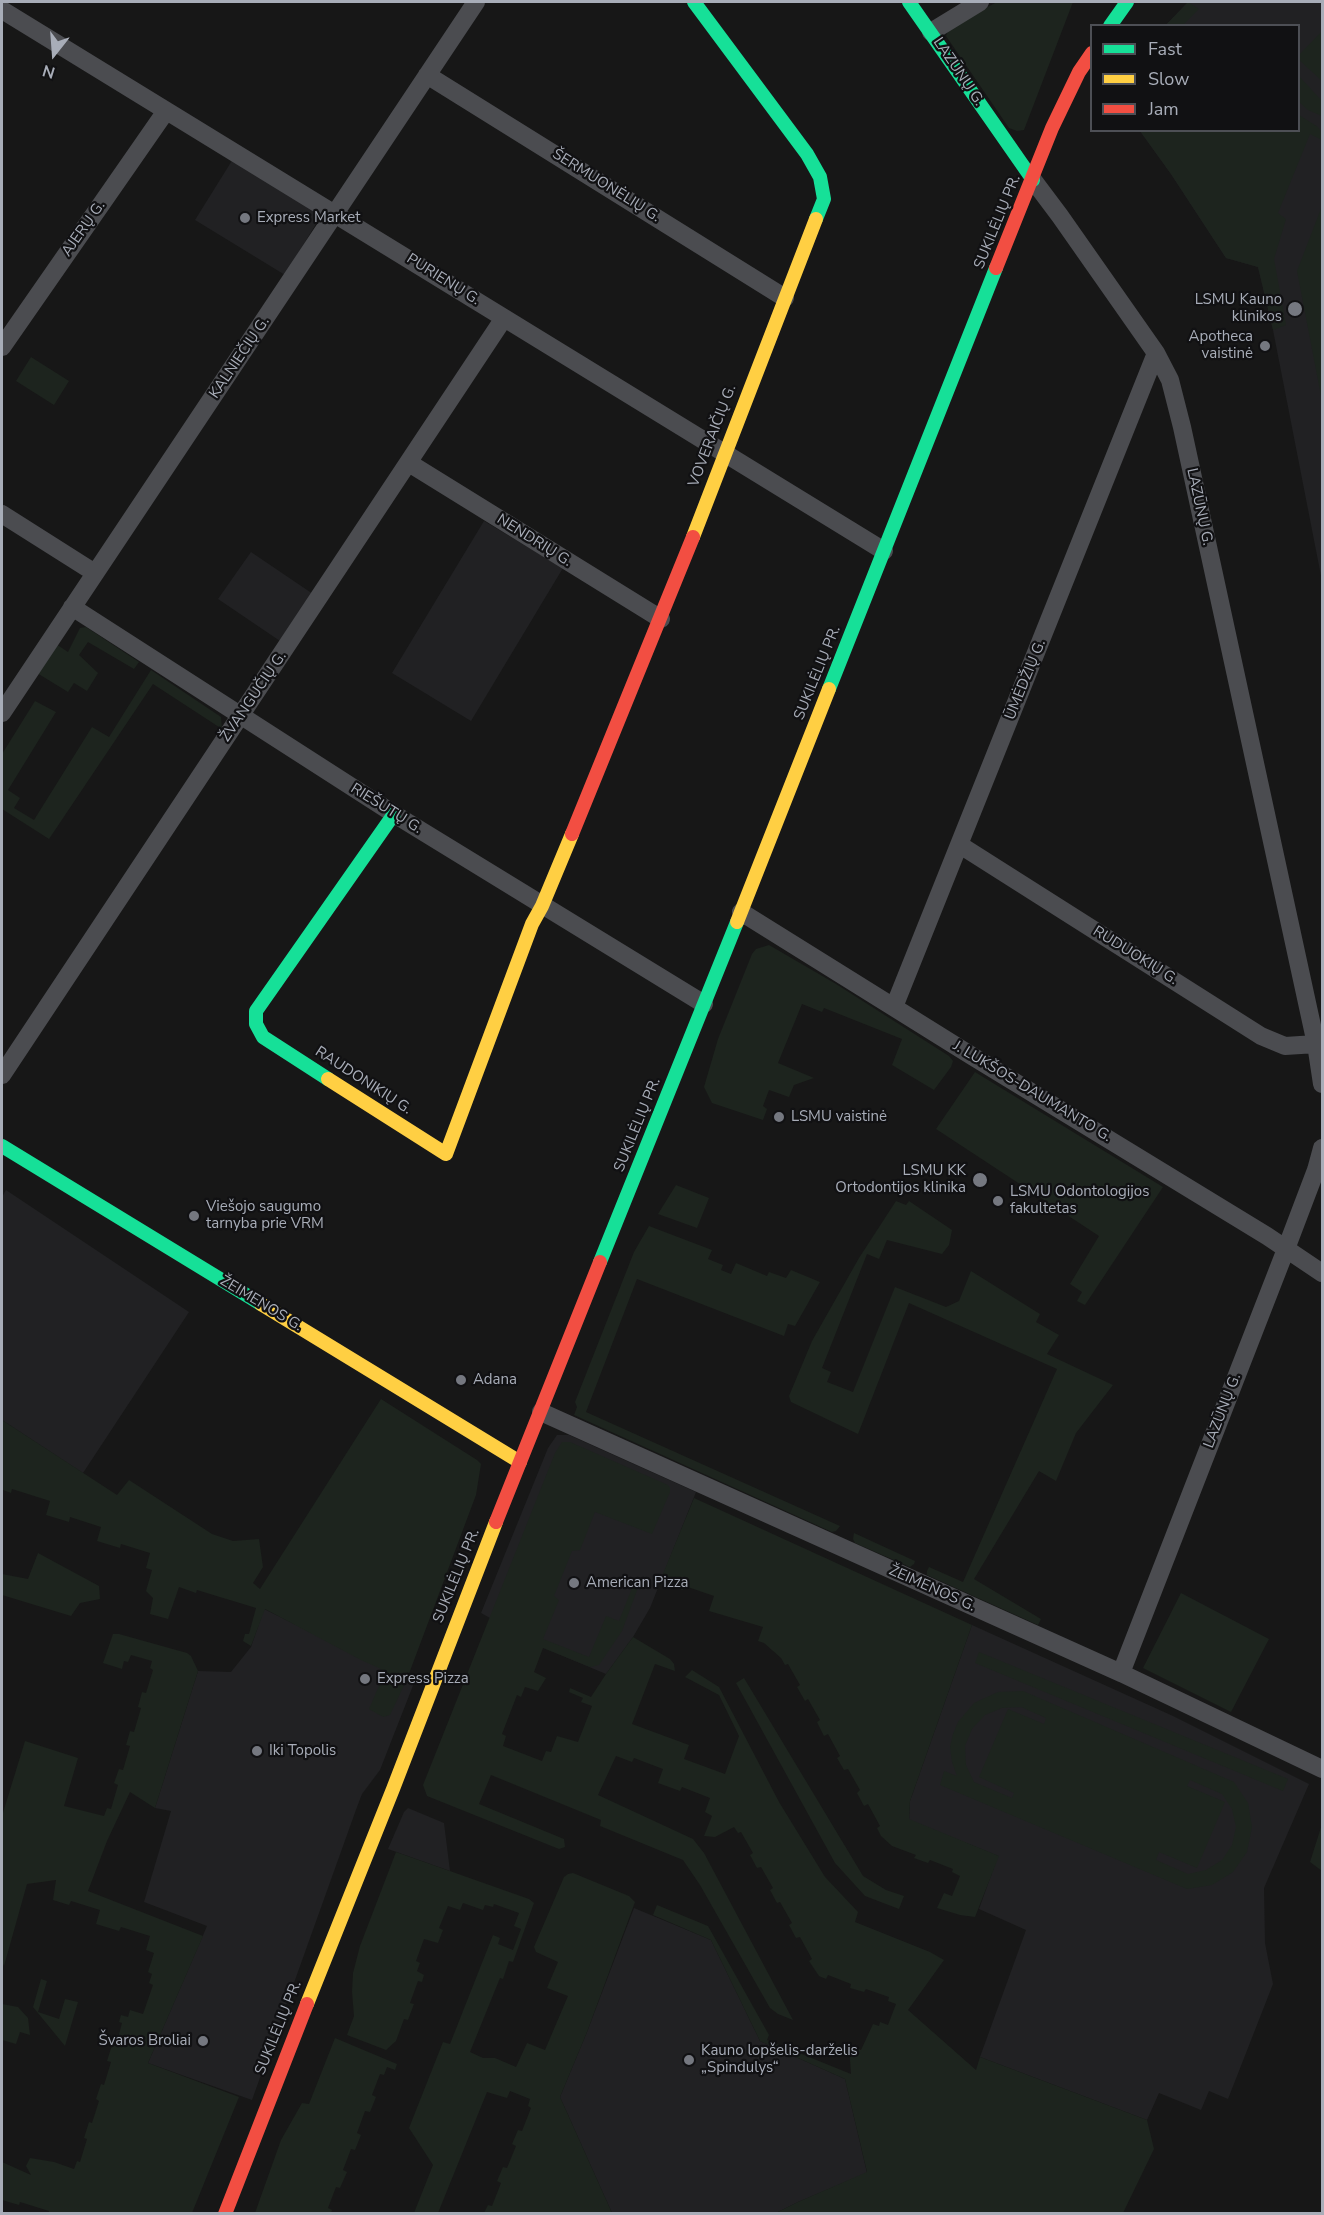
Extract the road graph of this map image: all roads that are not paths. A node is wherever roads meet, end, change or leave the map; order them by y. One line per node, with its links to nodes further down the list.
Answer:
1 (477, 2): 10 (street, KALNIEČIŲ G.)
2 (694, 2): 14 (main road, VOVERAIČIŲ G.)
3 (909, 2): 8 (main road, LAZŪNŲ G.)
4 (980, 2): 8 (street)
5 (1127, 2): 7 (main road)
6 (2, 9): 11 (street, PURIENŲ G.)
7 (1111, 24)
8 (931, 32): 12 (main road, LAZŪNŲ G.)
9 (1090, 56): 12 (main road, SUKILĖLIŲ PR.)
10 (427, 75): 13 (street, KALNIEČIŲ G.); 14 (street, ŠERMUONĖLIŲ G.)
11 (166, 111): 13 (street, PURIENŲ G.); 16 (street, AJERŲ G.)
12 (1033, 180): 17 (street, LAZŪNŲ G.); 21 (main road, SUKILĖLIŲ PR.)
13 (335, 214): 15 (street, PURIENŲ G.); 22 (street, KALNIEČIŲ G.)
14 (785, 298): 18 (main road, VOVERAIČIŲ G.)
15 (504, 318): 18 (street, PURIENŲ G.); 19 (street, ŽVANGUČIŲ G.)
16 (2, 347)
17 (1156, 353): 28 (street, ŪMĖDŽIŲ G.); 33 (street, LAZŪNŲ G.)
18 (724, 453): 21 (street, PURIENŲ G.); 24 (main road, VOVERAIČIŲ G.)
19 (409, 463): 24 (street, NENDRIŲ G.); 26 (street, ŽVANGUČIŲ G.)
20 (2, 514): 22 (street)
21 (884, 551): 30 (main road, SUKILĖLIŲ PR.)
22 (95, 573): 23 (street, KALNIEČIŲ G.)
23 (72, 607): 25 (street, KALNIEČIŲ G.); 26 (street, RIEŠUTŲ G.)
24 (661, 619): 29 (main road, VOVERAIČIŲ G.)
25 (2, 713)
26 (241, 716): 27 (street, RIEŠUTŲ G.); 34 (street, ŽVANGUČIŲ G.)
27 (393, 814): 29 (street, RIEŠUTŲ G.); 29 (main road, RAUDONIKIŲ G.)
28 (960, 845): 32 (street, ŪMĖDŽIŲ G.); 33 (street, RUDUOKIŲ G.)
29 (542, 906): 31 (street, RIEŠUTŲ G.)
30 (741, 912): 31 (main road, SUKILĖLIŲ PR.); 32 (street, J. LUKŠOS-DAUMANTO G.)
31 (704, 1004): 40 (main road, SUKILĖLIŲ PR.)
32 (894, 1007): 38 (street, J. LUKŠOS-DAUMANTO G.)
33 (1316, 1044): 35 (street, LAZŪNŲ G.)
34 (2, 1075)
35 (1323, 1084)
36 (2, 1146): 41 (main road, ŽEIMENOS G.)
37 (1323, 1148): 38 (street, LAZŪNŲ G.)
38 (1286, 1249): 39 (street, J. LUKŠOS-DAUMANTO G.); 42 (street, LAZŪNŲ G.)
39 (1323, 1273)
40 (541, 1412): 41 (main road, SUKILĖLIŲ PR.); 42 (street, ŽEIMENOS G.)
41 (520, 1462): 44 (main road, SUKILĖLIŲ PR.)
42 (1121, 1673): 43 (street, ŽEIMENOS G.)
43 (1323, 1769)
44 (225, 2214)

